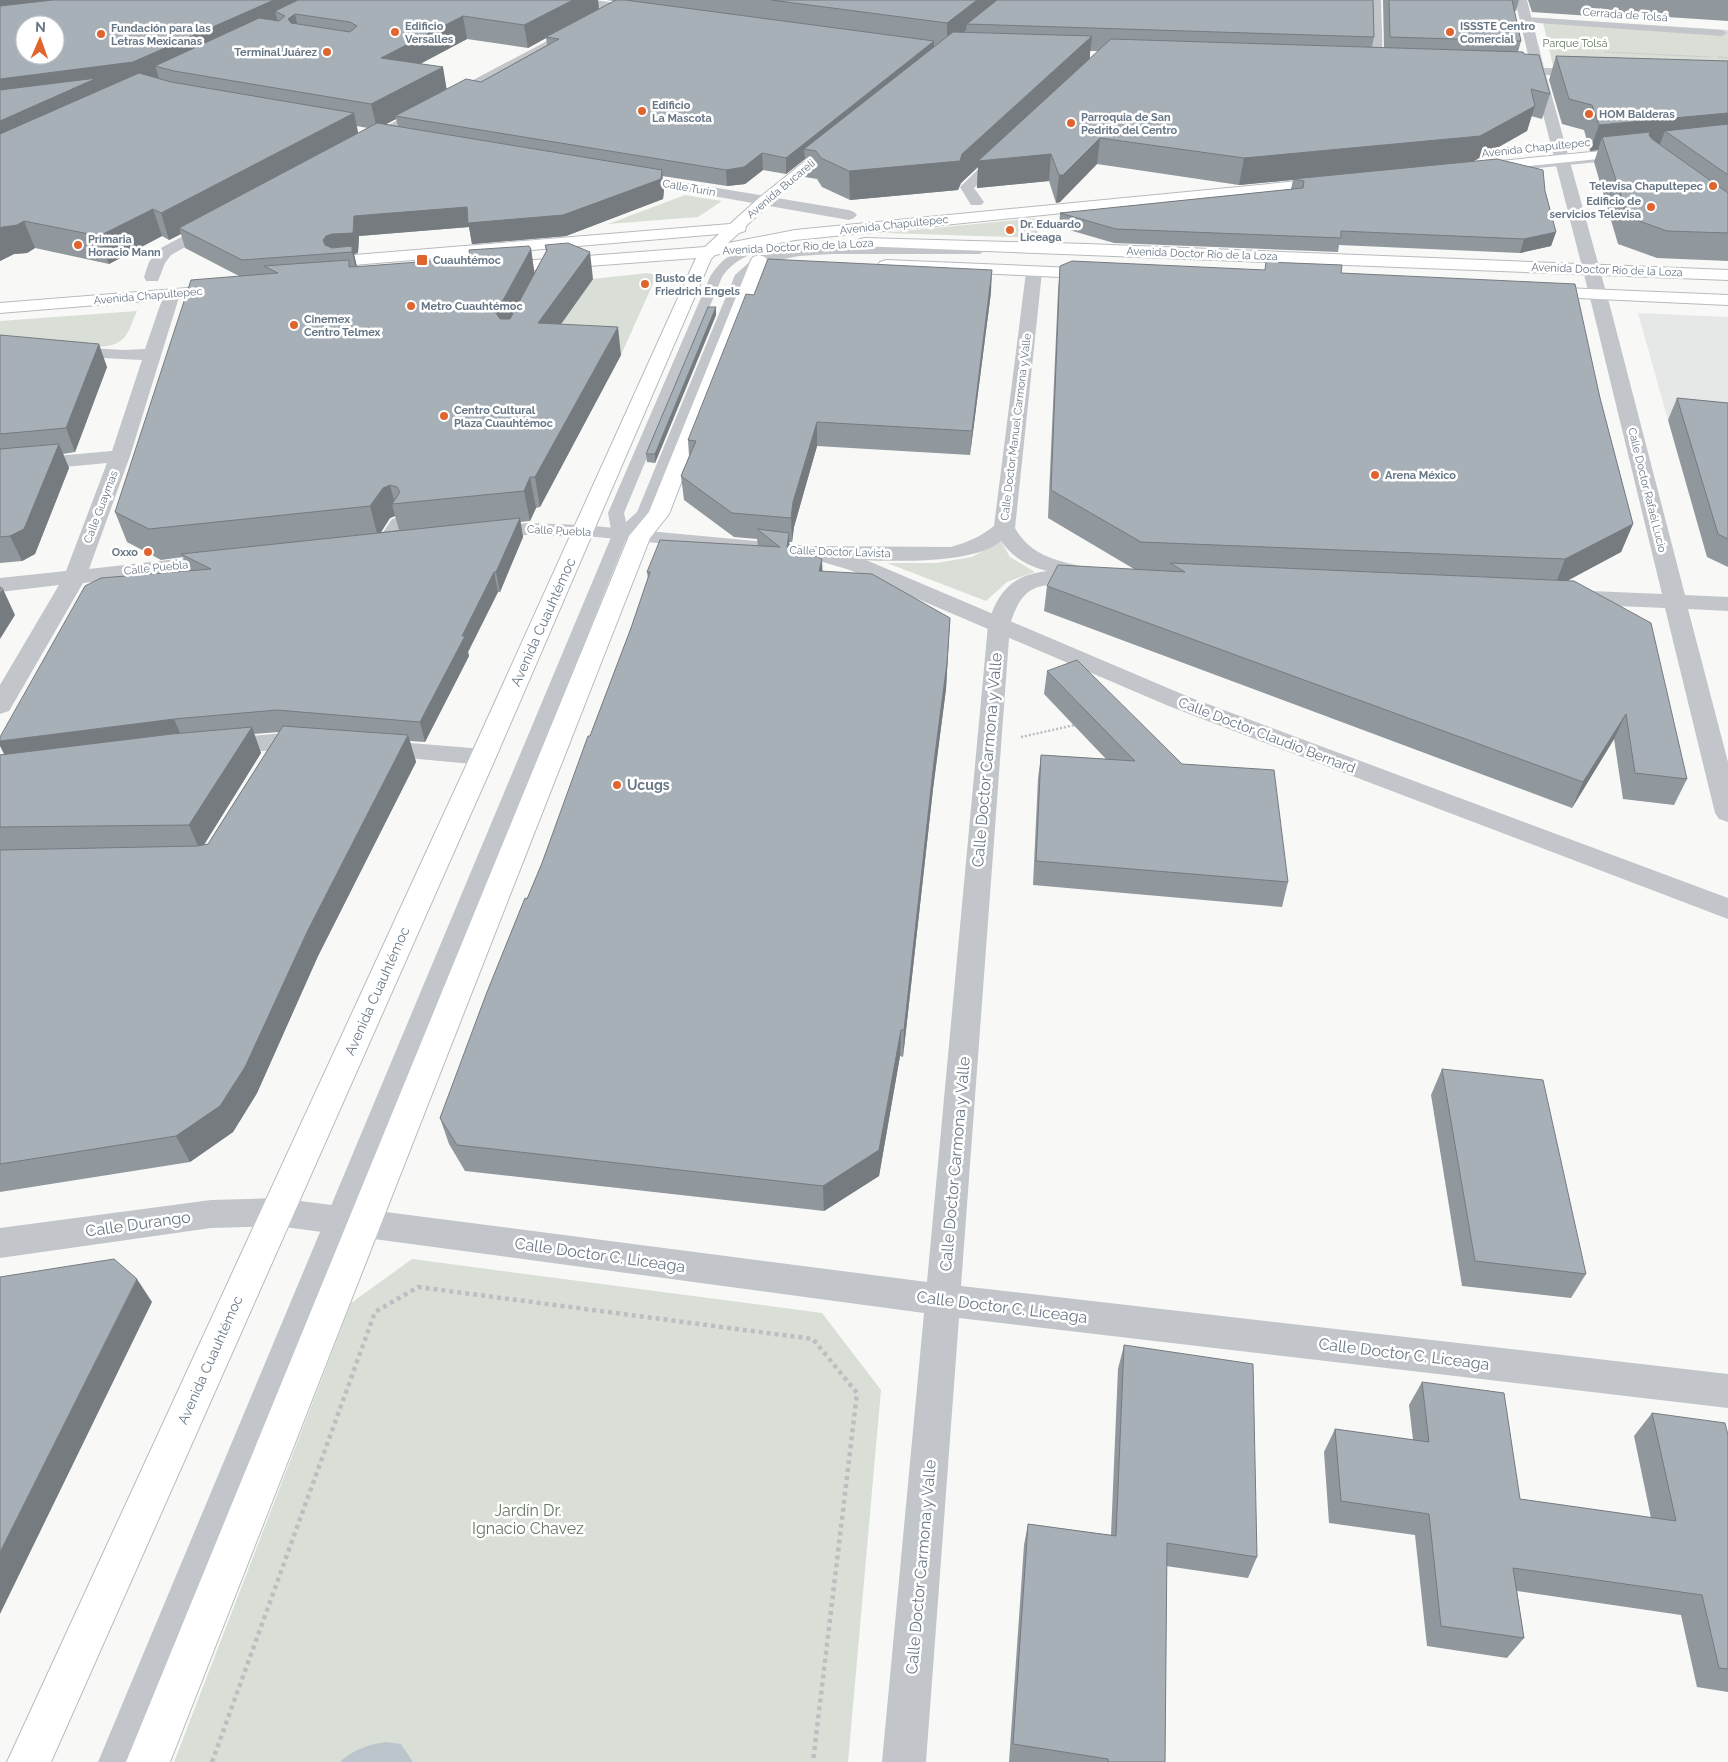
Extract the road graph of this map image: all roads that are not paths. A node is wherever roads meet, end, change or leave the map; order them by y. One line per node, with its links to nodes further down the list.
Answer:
1 (567, 0): 5 (street)
2 (630, 0): 5 (street)
3 (1375, 0): 9 (street)
4 (1521, 0): 7 (street, Calle Doctor Rafaél Lucio)
5 (618, 7): 6 (street); 14 (street)
6 (652, 12)
7 (1526, 20): 8 (lane, Cerrada de Tolsá); 11 (street, Calle Doctor Rafaél Lucio)
8 (1722, 33)
9 (1377, 66)
10 (1490, 69): 11 (street)
11 (1539, 71): 12 (street); 22 (street, Calle Doctor Rafaél Lucio)
12 (1602, 73)
13 (360, 132): 14 (street)
14 (380, 135): 16 (street); 19 (street)
15 (843, 137): 27 (main road, Avenida Bucareli)
16 (399, 138)
17 (1633, 139): 22 (main road, Avenida Chapultepec)
18 (1017, 140): 28 (street)
19 (352, 150)
20 (1476, 154): 22 (main road, Avenida Chapultepec)
21 (1649, 155): 22 (main road, Avenida Chapultepec)
22 (1561, 159): 24 (main road, Avenida Chapultepec); 41 (street, Calle Doctor Rafaél Lucio)
23 (1329, 168): 30 (main road, Avenida Chapultepec)
24 (1465, 173)
25 (610, 174): 27 (street, Calle Turin)
26 (1344, 184): 30 (main road, Avenida Chapultepec)
27 (764, 201): 33 (street, Calle Turin); 34 (main road, Avenida Bucareli)
28 (981, 202): 29 (main road, Avenida Chapultepec)
29 (956, 204)
30 (1050, 210): 35 (main road); 36 (main road, Avenida Chapultepec); 37 (lane)
31 (868, 213): 33 (main road, Avenida Chapultepec)
32 (231, 215): 45 (street)
33 (849, 215): 34 (main road, Avenida Chapultepec)
34 (735, 228): 36 (main road, Avenida Cuauhtémoc); 39 (main road, Avenida Chapultepec)
35 (1087, 249): 37 (main road, Avenida Doctor Río de la Loza); 41 (main road, Avenida Doctor Río de la Loza)
36 (708, 252): 37 (main road, Avenida Doctor Río de la Loza); 38 (main road, Avenida Doctor Río de la Loza); 40 (main road, Avenida Chapultepec); 59 (main road, Avenida Cuauhtémoc)
37 (755, 255): 38 (main road, Avenida Doctor Río de la Loza); 42 (main road, Avenida Doctor Río de la Loza); 61 (main road)
38 (735, 256): 61 (lane)
39 (302, 265)
40 (477, 270)
41 (1590, 270): 44 (main road, Avenida Doctor Río de la Loza); 50 (street, Calle Doctor Rafaél Lucio)
42 (1034, 272): 43 (main road, Avenida Doctor Río de la Loza); 58 (street, Calle Doctor Manuel Carmona y Valle)
43 (1113, 275)
44 (1728, 275)
45 (152, 277): 46 (main road, Avenida Chapultepec); 47 (main road, Avenida Chapultepec)
46 (133, 279)
47 (171, 285): 48 (main road, Avenida Chapultepec); 52 (main road, Avenida Chapultepec); 54 (street, Calle Guaymas)
48 (240, 288)
49 (1523, 292): 50 (main road, Avenida Doctor Río de la Loza)
50 (1598, 295): 51 (main road, Avenida Doctor Río de la Loza); 69 (street, Calle Doctor Rafaél Lucio)
51 (1728, 300)
52 (0, 308)
53 (0, 348): 54 (street)
54 (153, 354): 55 (street, Calle Guaymas)
55 (120, 456): 56 (street); 66 (street, Calle Guaymas)
56 (0, 467)
57 (398, 522): 63 (lane)
58 (1004, 528): 64 (street, Calle Doctor Lavista); 71 (street, Calle Doctor Manuel Carmona y Valle)
59 (583, 531): 60 (street, Calle Puebla); 61 (street, Calle Puebla); 75 (main road, Avenida Cuauhtémoc)
60 (469, 535)
61 (630, 536): 64 (street, Calle Doctor Lavista); 80 (main road)
62 (412, 541): 63 (street)
63 (373, 545)
64 (810, 552): 71 (street, Calle Doctor Claudio Bernard)
65 (244, 559): 66 (street, Calle Puebla)
66 (75, 577): 67 (street, Calle Puebla); 72 (street, Calle Guaymas)
67 (0, 585)
68 (1549, 596): 69 (street)
69 (1674, 601): 70 (street); 77 (street, Calle Doctor Rafaél Lucio)
70 (1728, 604)
71 (999, 625): 78 (street, Calle Doctor Claudio Bernard); 82 (street, Calle Doctor Carmona y Valle)
72 (0, 706)
73 (284, 741): 74 (street); 75 (street); 76 (street)
74 (201, 748)
75 (483, 757): 79 (main road, Avenida Cuauhtémoc)
76 (270, 765)
77 (1728, 814)
78 (1728, 909)
79 (277, 1212): 80 (street, Calle Doctor C. Liceaga); 81 (street, Calle Durango); 84 (main road, Avenida Cuauhtémoc)
80 (351, 1221): 82 (street, Calle Doctor C. Liceaga); 85 (lane); 86 (main road)
81 (0, 1243)
82 (944, 1300): 83 (street, Calle Doctor C. Liceaga); 87 (street, Calle Doctor Carmona y Valle)
83 (1728, 1391)
84 (29, 1762)
85 (115, 1762)
86 (148, 1762)
87 (904, 1762)

